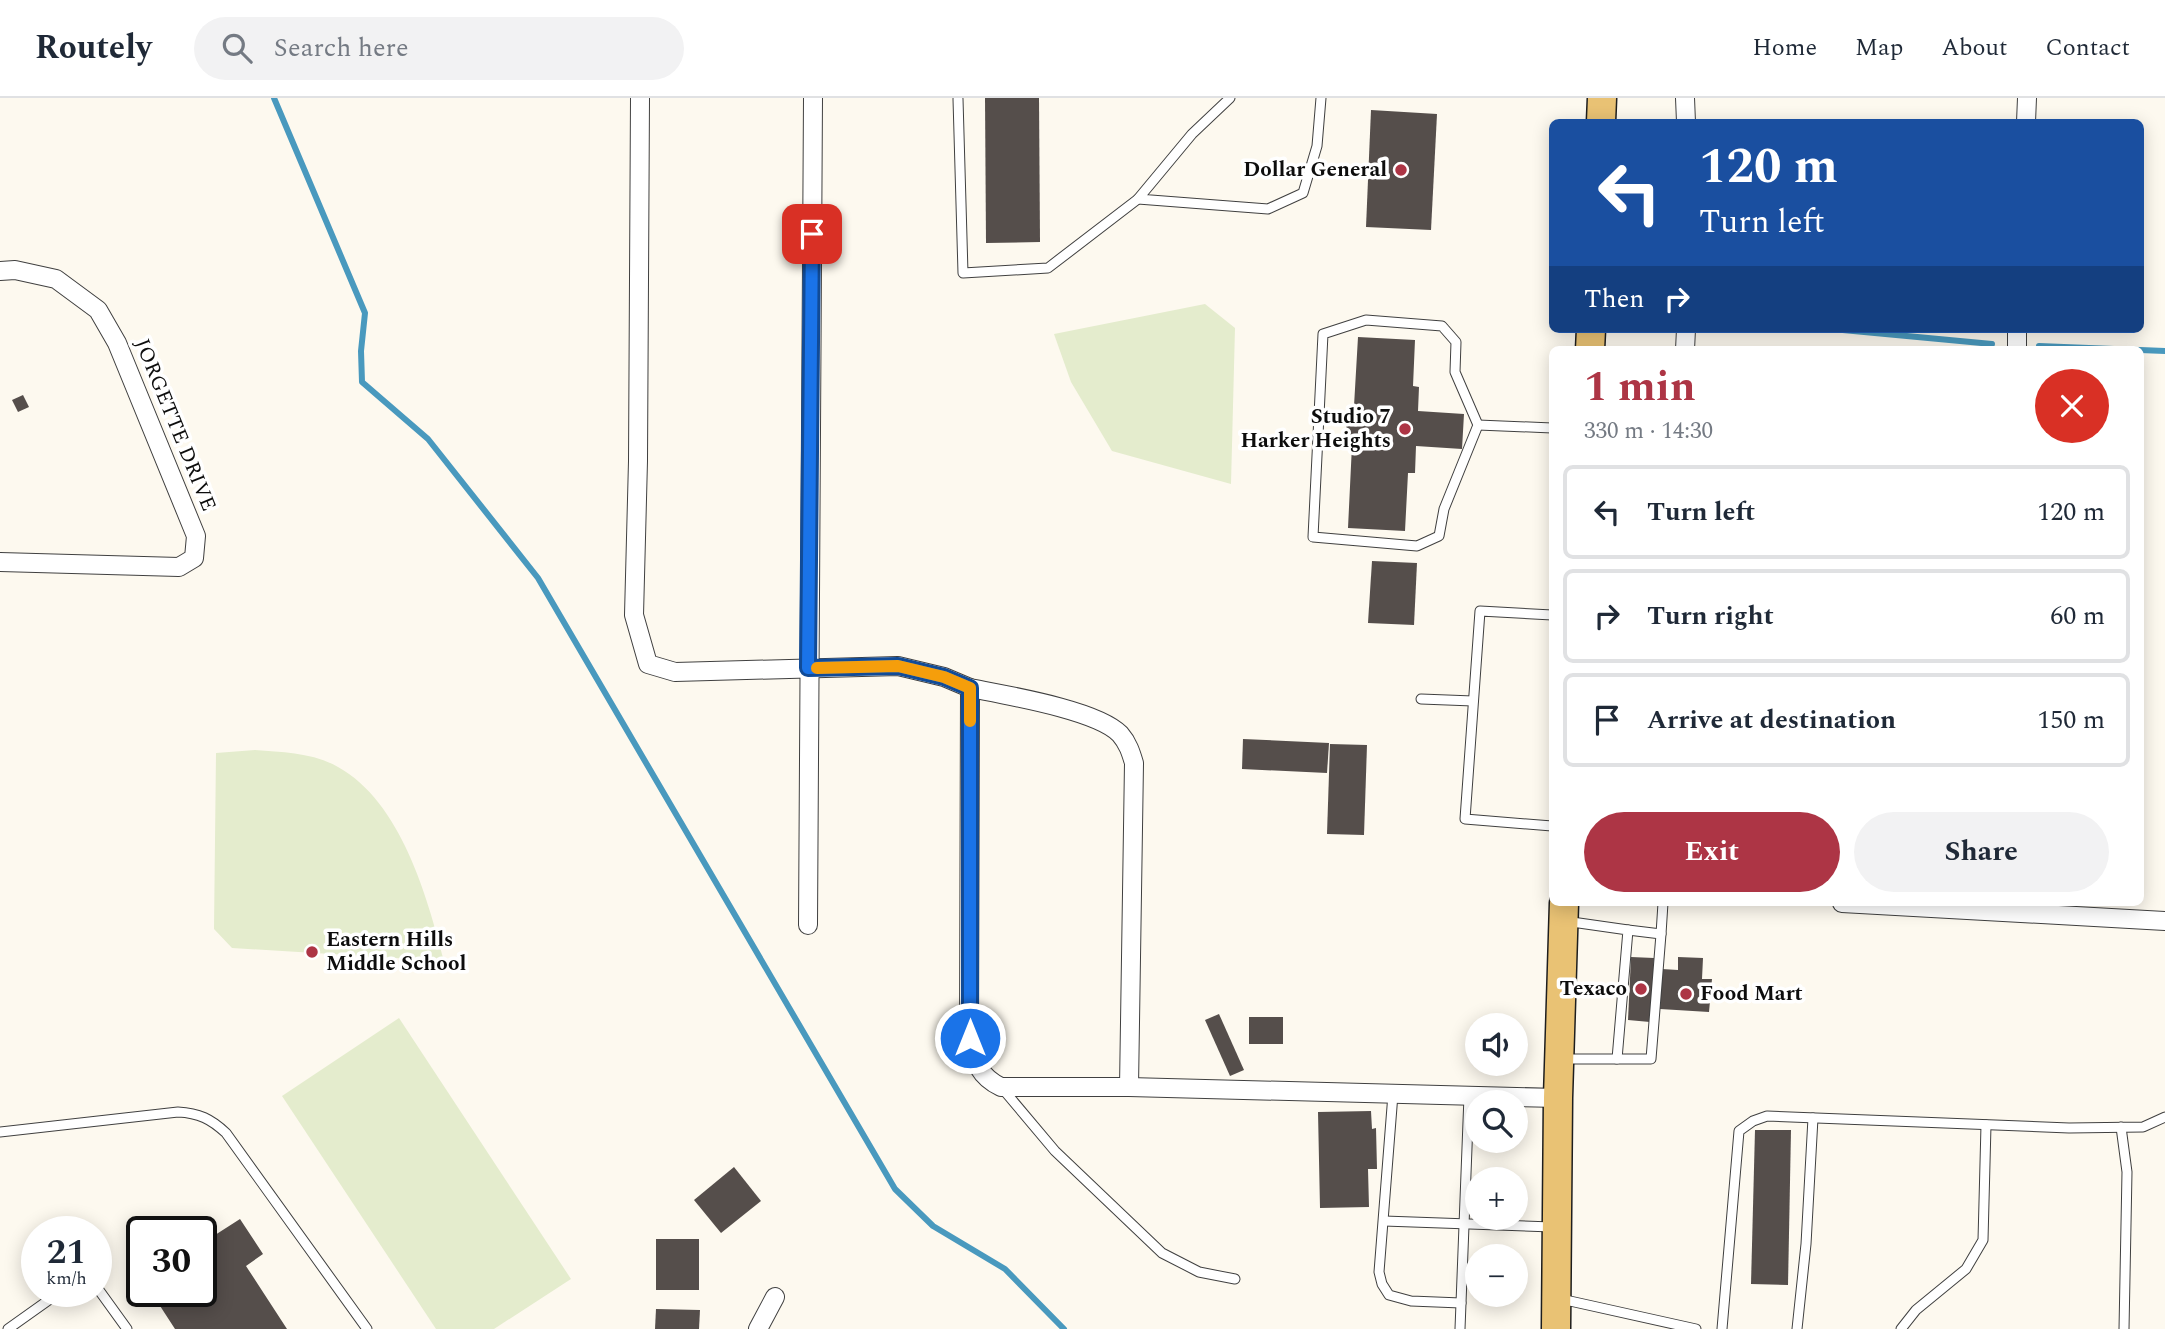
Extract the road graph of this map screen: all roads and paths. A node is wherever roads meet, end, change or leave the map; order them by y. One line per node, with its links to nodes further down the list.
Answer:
1 (640, 98): 18 (street)
2 (813, 98): 18 (street)
3 (1230, 98): 12 (lane)
4 (1321, 98): 12 (lane)
5 (1602, 98): 9 (main road)
6 (1685, 98): 10 (street)
7 (2027, 98): 11 (street)
8 (958, 99): 12 (lane)
9 (1601, 119)
10 (1686, 119)
11 (2026, 119)
12 (1138, 199)
13 (0, 271): 16 (street, JORGETTE DRIVE)
14 (1478, 425): 14 (lane); 15 (lane)
15 (1549, 428)
16 (0, 562)
17 (1549, 615): 21 (lane)
18 (808, 668): 19 (street); 28 (street)
19 (970, 688): 33 (street); 34 (street)
20 (1421, 699): 21 (lane)
21 (1473, 701): 22 (lane)
22 (1549, 826)
23 (1663, 906): 30 (lane)
24 (1933, 906): 25 (street)
25 (1993, 908): 27 (street)
26 (1564, 912): 29 (lane); 31 (main road)
27 (2165, 920)
28 (808, 925)
29 (1628, 930): 30 (lane); 32 (lane)
30 (1661, 934): 32 (lane)
31 (1560, 1059): 32 (lane); 38 (main road)
32 (1617, 1059)
33 (1001, 1087): 34 (street); 48 (lane)
34 (1129, 1087): 35 (street)
35 (1393, 1094): 36 (street); 44 (lane)
36 (1465, 1096)
37 (1528, 1097): 38 (street)
38 (1558, 1098): 47 (main road)
39 (2165, 1117): 42 (lane)
40 (1812, 1118): 41 (lane); 61 (lane); 62 (lane)
41 (1986, 1125): 42 (lane); 63 (lane)
42 (2122, 1127): 64 (lane)
43 (0, 1132): 56 (lane)
44 (1384, 1221): 45 (lane); 51 (lane)
45 (1465, 1223): 51 (lane)
46 (1528, 1226): 47 (lane)
47 (1557, 1227): 50 (main road)
48 (1235, 1279)
49 (775, 1297): 57 (street)
50 (1556, 1298): 59 (main road); 60 (lane)
51 (1461, 1303): 58 (lane)
52 (39, 1307): 54 (lane)
53 (111, 1307): 55 (lane)
54 (8, 1329)
55 (127, 1329)
56 (367, 1329)
57 (758, 1329)
58 (1460, 1329)
59 (1556, 1329)
60 (1696, 1329)
61 (1722, 1329)
62 (1797, 1329)
63 (1900, 1329)
64 (2124, 1329)

